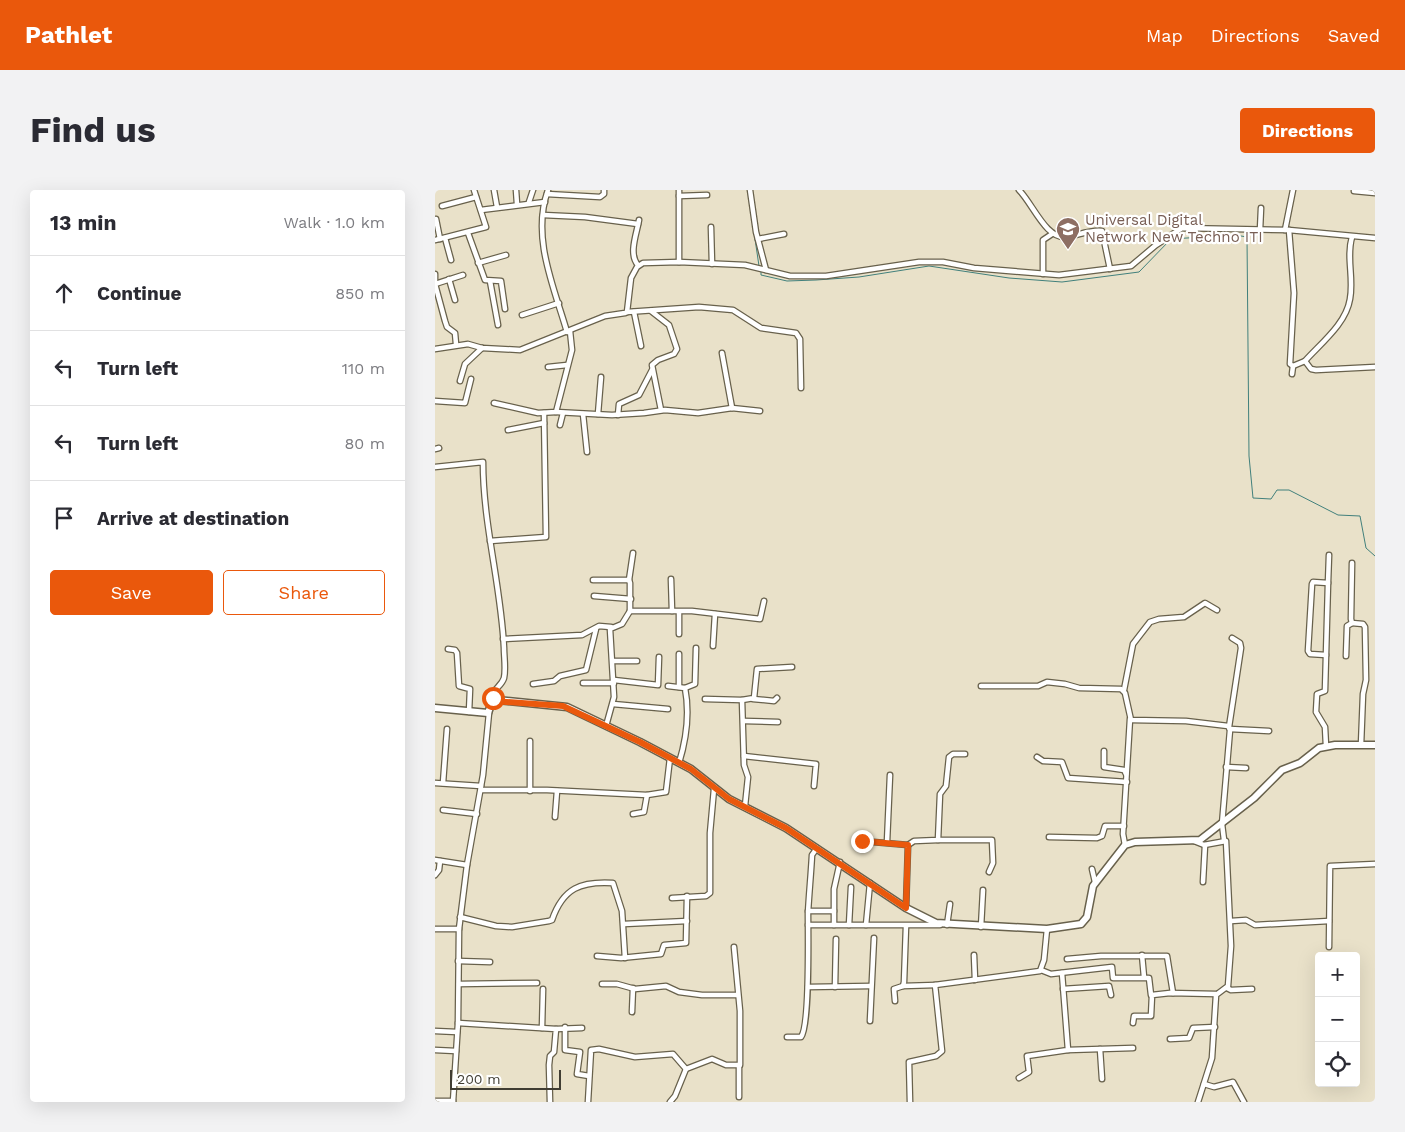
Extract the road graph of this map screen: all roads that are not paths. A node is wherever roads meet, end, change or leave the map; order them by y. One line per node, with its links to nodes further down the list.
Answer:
1 (475, 190): 15 (street)
2 (494, 190): 20 (street)
3 (516, 190): 18 (street)
4 (533, 190): 16 (street)
5 (604, 190): 11 (street)
6 (679, 190): 14 (street)
7 (751, 190): 34 (street)
8 (1019, 190): 30 (street)
9 (1293, 190): 27 (street)
10 (1354, 191): 12 (street)
11 (547, 192): 17 (street)
12 (1375, 193)
13 (707, 195): 14 (street)
14 (679, 196): 37 (street)
15 (476, 197): 19 (street); 22 (street)
16 (529, 202): 17 (street); 18 (street)
17 (545, 202): 23 (street)
18 (517, 204): 20 (street)
19 (442, 206)
20 (497, 207): 22 (street)
21 (1261, 208): 26 (street)
22 (481, 210): 28 (street)
23 (543, 215): 40 (street); 50 (street)
24 (436, 220): 33 (street)
25 (711, 227): 39 (street)
26 (1260, 230): 27 (street); 41 (street)
27 (1287, 230): 31 (street); 65 (street)
28 (468, 233): 33 (street); 38 (street)
29 (784, 234): 34 (street)
30 (1052, 234): 41 (street); 44 (street)
31 (1352, 237): 32 (street); 63 (street)
32 (1375, 238)
33 (440, 239): 36 (street)
34 (758, 239): 42 (street)
35 (506, 255): 38 (street)
36 (451, 260)
37 (679, 262): 39 (street); 40 (street)
38 (478, 263): 47 (street)
39 (712, 264): 42 (street)
40 (638, 265): 53 (street)
41 (1110, 269): 44 (street)
42 (766, 270): 44 (street)
43 (435, 274): 48 (street)
44 (1043, 274)
45 (463, 275): 46 (street)
46 (449, 279): 48 (street); 49 (street)
47 (490, 281): 51 (street); 56 (street)
48 (435, 284): 58 (street)
49 (455, 300)
50 (559, 303): 55 (street); 57 (street)
51 (505, 309)
52 (651, 311): 54 (street); 68 (street); 73 (street)
53 (627, 312): 54 (street); 57 (street)
54 (634, 312): 59 (street)
55 (522, 315)
56 (498, 325)
57 (569, 331): 60 (street); 64 (street)
58 (456, 344): 60 (street); 61 (street)
59 (641, 346)
60 (482, 348): 72 (street)
61 (435, 349)
62 (722, 353): 76 (street)
63 (1305, 361): 65 (street); 67 (street)
64 (567, 365): 66 (street); 78 (street)
65 (1293, 366): 69 (street)
66 (548, 367)
67 (1375, 367)
68 (652, 370): 77 (street); 84 (street)
69 (1292, 374)
70 (601, 376): 83 (street)
71 (471, 379): 74 (street)
72 (459, 381)
73 (801, 388)
74 (435, 401)
75 (494, 403): 80 (street)
76 (732, 408): 77 (street); 79 (street)
77 (661, 410): 84 (street)
78 (556, 412): 80 (street); 81 (street)
79 (761, 412)
80 (543, 413): 85 (street)
81 (563, 413): 82 (street); 86 (street)
82 (583, 414): 83 (street); 88 (street)
83 (598, 414): 84 (street)
84 (618, 415)
85 (544, 423): 87 (street); 90 (street)
86 (560, 425)
87 (509, 430)
88 (587, 452)
89 (435, 467): 90 (street)
90 (490, 541): 110 (street)
91 (633, 553): 96 (street)
92 (1329, 555): 97 (street)
93 (1352, 563): 106 (street)
94 (671, 579): 103 (street)
95 (593, 580): 96 (street)
96 (629, 580): 99 (street)
97 (1328, 583): 115 (street); 115 (street)
98 (594, 596): 99 (street)
99 (631, 599): 102 (street)
100 (763, 601): 105 (street)
101 (1217, 610): 127 (street)
102 (630, 611): 103 (street); 107 (street)
103 (672, 611): 104 (street)
104 (679, 612): 105 (street); 108 (street)
105 (715, 614): 111 (street)
106 (1352, 622): 116 (street); 146 (street)
107 (609, 626): 110 (street); 118 (street); 122 (street)
108 (679, 634)
109 (1232, 638): 142 (street)
110 (503, 639): 132 (street)
111 (713, 646)
112 (696, 648): 126 (street)
113 (448, 649): 136 (street)
114 (679, 654): 126 (street)
115 (1326, 655): 148 (street)
116 (1346, 656)
117 (659, 657): 121 (street)
118 (613, 661): 119 (street); 121 (street)
119 (637, 661)
120 (792, 667): 130 (street)
121 (614, 682): 123 (street); 133 (street)
122 (533, 684)
123 (583, 684)
124 (668, 686): 126 (street)
125 (981, 686): 127 (street)
126 (682, 687): 154 (street)
127 (1124, 690): 138 (street)
128 (777, 698): 130 (street)
129 (705, 699): 131 (street)
130 (753, 699): 131 (street)
131 (742, 700): 139 (street)
132 (493, 701): 137 (street); 141 (street)
133 (613, 704): 135 (street); 141 (street)
134 (435, 708): 136 (street)
135 (668, 709)
136 (469, 712): 137 (street)
137 (489, 713): 162 (street)
138 (1130, 719): 142 (street); 158 (street)
139 (744, 721): 140 (street); 151 (street)
140 (778, 722)
141 (606, 726): 153 (street)
142 (1229, 728): 144 (street); 155 (street)
143 (447, 729): 160 (street)
144 (1269, 731)
145 (530, 741): 164 (street)
146 (1361, 745): 147 (street); 148 (street)
147 (1375, 745)
148 (1326, 746): 172 (street)
149 (1104, 751): 158 (street)
150 (965, 754): 175 (street)
151 (744, 756): 161 (street); 167 (street)
152 (1037, 757): 158 (street)
153 (670, 758): 154 (street); 166 (street)
154 (679, 763): 163 (street)
155 (1226, 767): 156 (street); 172 (street)
156 (1246, 768)
157 (890, 775): 178 (street)
158 (1127, 780): 173 (street)
159 (435, 783): 160 (street)
160 (443, 784): 162 (street)
161 (814, 786)
162 (481, 788): 164 (street); 169 (street)
163 (714, 789): 167 (street); 196 (street)
164 (529, 790): 165 (street)
165 (557, 791): 166 (street); 171 (street)
166 (647, 795): 170 (street)
167 (745, 806): 183 (street)
168 (443, 810): 169 (street)
169 (477, 814): 187 (street)
170 (633, 814)
171 (555, 817)
172 (1222, 824): 176 (street); 179 (street)
173 (1124, 826): 174 (street); 181 (street)
174 (1049, 838)
175 (938, 840): 180 (street); 189 (street)
176 (1224, 840): 182 (street); 203 (street)
177 (862, 841): 178 (street)
178 (887, 842): 180 (street)
179 (1194, 842): 181 (street); 182 (street)
180 (908, 845): 199 (street)
181 (1125, 845): 191 (street)
182 (1205, 845): 192 (street)
183 (817, 848): 185 (street); 200 (street)
184 (438, 860): 187 (street); 190 (street)
185 (839, 862): 193 (street); 201 (street)
186 (1375, 864): 204 (street)
187 (467, 865): 202 (street)
188 (1092, 869): 191 (street)
189 (989, 872)
190 (435, 875)
191 (1095, 882): 215 (street)
192 (1203, 882)
193 (870, 883): 199 (street); 211 (street)
194 (851, 887): 210 (street)
195 (983, 890): 213 (street)
196 (687, 896): 197 (street); 205 (street)
197 (672, 898)
198 (950, 904): 207 (street)
199 (906, 908): 207 (street)
200 (808, 911): 201 (street); 208 (street)
201 (834, 911): 209 (street)
202 (460, 917): 206 (street); 216 (street)
203 (1231, 921): 204 (street); 243 (street)
204 (1329, 921): 220 (street)
205 (687, 922): 206 (street); 225 (street)
206 (623, 924): 225 (street)
207 (945, 924): 212 (street); 213 (street)
208 (808, 925): 209 (street); 240 (street)
209 (834, 925): 210 (street)
210 (849, 925): 211 (street)
211 (867, 925): 212 (street)
212 (906, 926): 239 (street)
213 (981, 927): 215 (street)
214 (435, 929): 216 (street)
215 (1047, 929): 230 (street)
216 (459, 930): 227 (street)
217 (836, 938): 241 (street)
218 (874, 938): 238 (street)
219 (734, 947): 249 (street)
220 (1329, 947)
221 (974, 955): 233 (street)
222 (1142, 955): 224 (street); 232 (street); 247 (street)
223 (597, 956): 225 (street)
224 (1101, 956): 226 (street); 229 (street)
225 (625, 958)
226 (1067, 959)
227 (457, 961): 228 (street); 235 (street)
228 (490, 962)
229 (1101, 967): 231 (street); 232 (street)
230 (1041, 970): 231 (street); 233 (street)
231 (1062, 973): 246 (street)
232 (1144, 977): 251 (street)
233 (975, 980): 237 (street)
234 (537, 983): 235 (street)
235 (459, 984): 255 (street)
236 (601, 984): 242 (street)
237 (936, 985): 239 (street); 284 (street)
238 (870, 986): 241 (street); 254 (street)
239 (903, 986): 252 (street)
240 (808, 987): 241 (street); 264 (street)
241 (835, 987)
242 (633, 988): 249 (street); 253 (street)
243 (1227, 988): 244 (street); 248 (street)
244 (1252, 989)
245 (543, 990): 259 (street)
246 (1063, 990): 250 (street); 269 (street)
247 (1173, 993): 248 (street); 251 (street)
248 (1216, 994): 258 (street)
249 (737, 995): 271 (street)
250 (1111, 995)
251 (1151, 996): 256 (street)
252 (895, 1002)
253 (632, 1012)
254 (870, 1021)
255 (457, 1023): 259 (street); 263 (street)
256 (1133, 1023)
257 (565, 1027): 260 (street); 261 (street); 273 (street)
258 (1215, 1027): 265 (street); 276 (street)
259 (542, 1028): 261 (street)
260 (582, 1028)
261 (557, 1029): 281 (street)
262 (435, 1031): 263 (street)
263 (457, 1032): 270 (street)
264 (787, 1037)
265 (1170, 1039)
266 (1133, 1048): 267 (street)
267 (1100, 1049): 269 (street); 275 (street)
268 (435, 1050): 270 (street)
269 (1068, 1050): 274 (street)
270 (456, 1051): 280 (street)
271 (739, 1065): 272 (street); 277 (street)
272 (687, 1069): 273 (street); 278 (street)
273 (589, 1076): 282 (street)
274 (1019, 1078)
275 (1102, 1079)
276 (1204, 1084): 285 (street); 286 (street)
277 (739, 1097)
278 (675, 1099): 283 (street)
279 (435, 1101): 280 (street)
280 (453, 1102)
281 (550, 1102)
282 (588, 1102)
283 (670, 1102)
284 (910, 1102)
285 (1198, 1102)
286 (1244, 1102)

